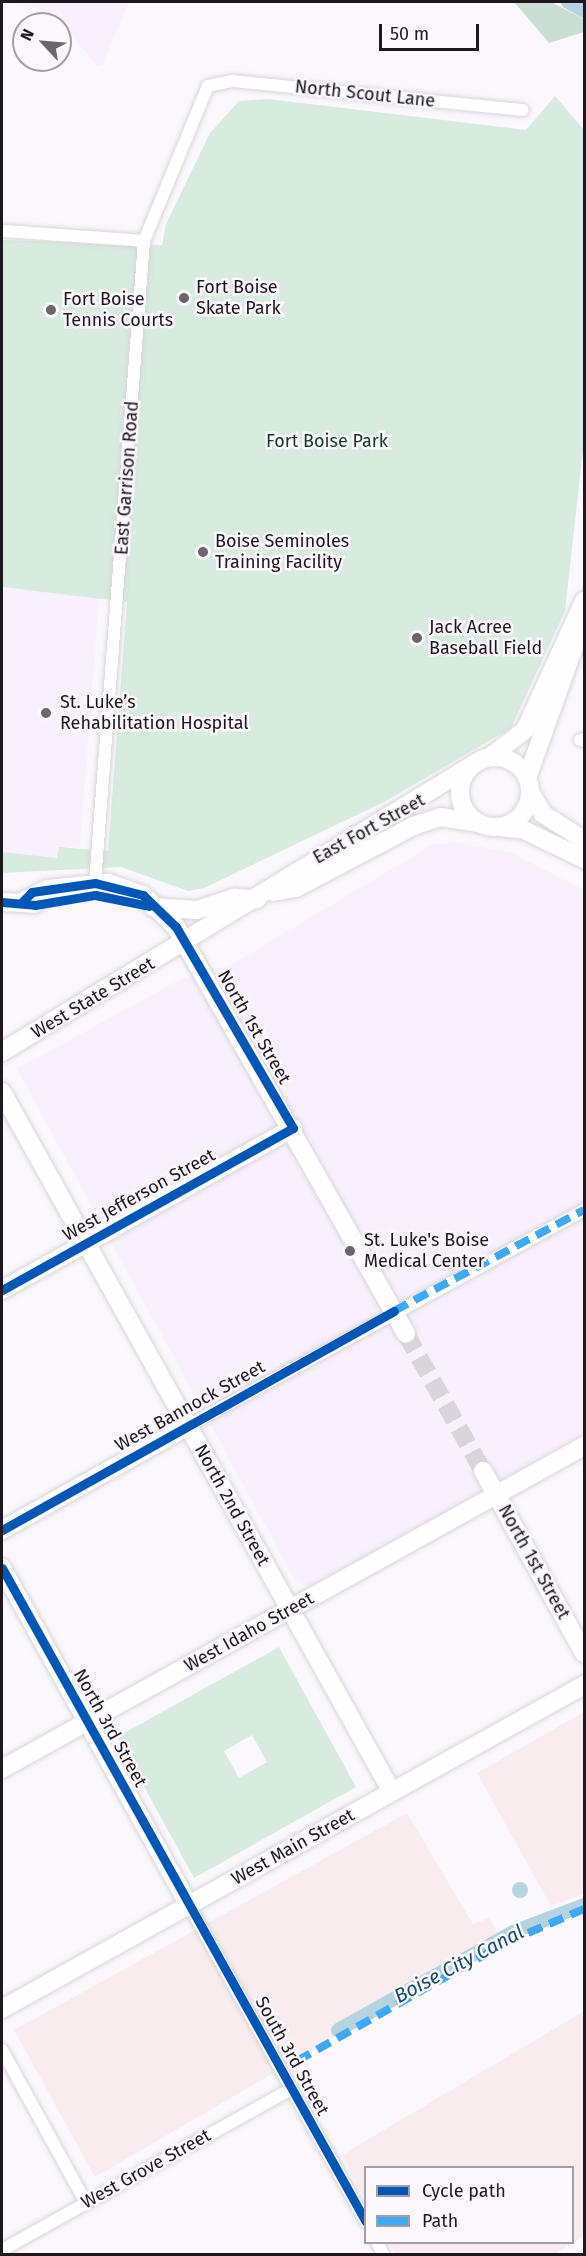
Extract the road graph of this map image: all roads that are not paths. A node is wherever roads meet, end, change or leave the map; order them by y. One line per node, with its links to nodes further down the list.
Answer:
1 (208, 86): 2 (street, North Scout Lane); 4 (street, East Garrison Road)
2 (523, 110)
3 (2, 231): 4 (street)
4 (144, 241): 14 (street, East Garrison Road)
5 (585, 600): 7 (street)
6 (585, 614): 9 (street)
7 (490, 757): 8 (street); 9 (street)
8 (471, 766): 10 (street); 15 (street, East Fort Street)
9 (528, 785): 11 (street); 12 (street)
10 (478, 823): 11 (street); 15 (street, East Fort Street)
11 (498, 827): 13 (street)
12 (585, 840)
13 (585, 859)
14 (95, 883): 16 (street); 18 (street)
15 (263, 896): 18 (street); 19 (street, East Fort Street)
16 (23, 901): 17 (street); 18 (street)
17 (2, 902)
18 (158, 908): 19 (street, North 1st Street)
19 (184, 944): 20 (street, West State Street); 22 (street, North 1st Street)
20 (2, 1052)
21 (2, 1092): 24 (street, North 2nd Street)
22 (293, 1128): 24 (street, West Jefferson Street); 26 (street, North 1st Street)
23 (585, 1210): 26 (street, West Bannock Street)
24 (86, 1243): 25 (street, West Jefferson Street); 28 (street, North 2nd Street)
25 (2, 1290)
26 (394, 1311): 27 (street, North 1st Street); 28 (street, West Bannock Street)
27 (406, 1334)
28 (188, 1426): 32 (street, West Bannock Street); 34 (street, North 2nd Street)
29 (585, 1446): 31 (street, West Idaho Street)
30 (483, 1471): 31 (street, North 1st Street)
31 (496, 1494): 34 (street, West Idaho Street); 35 (street, North 1st Street)
32 (2, 1530)
33 (2, 1568): 37 (street, North 3rd Street)
34 (290, 1609): 37 (street, West Idaho Street); 39 (street, North 2nd Street)
35 (585, 1653)
36 (585, 1685): 39 (street, West Main Street)
37 (87, 1722): 38 (street, West Idaho Street); 40 (street, North 3rd Street)
38 (2, 1769)
39 (392, 1792): 40 (street, West Main Street)
40 (189, 1905): 41 (street, West Main Street); 43 (street, South 3rd Street)
41 (2, 2009)
42 (2, 2050): 44 (street)
43 (291, 2089): 44 (street, West Grove Street); 45 (street, South 3rd Street)
44 (86, 2203): 46 (street, West Grove Street)
45 (364, 2218)
46 (2, 2250)

